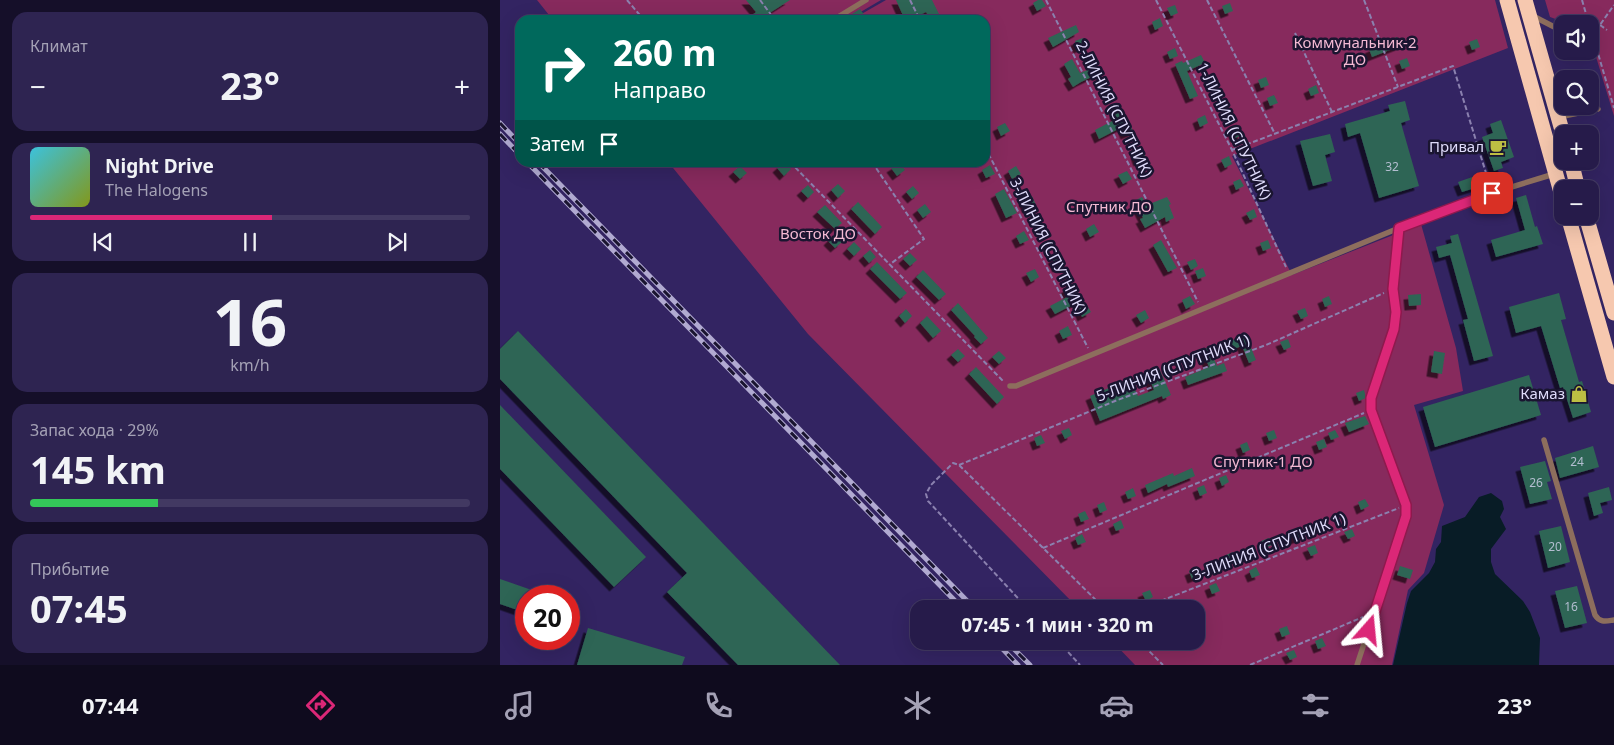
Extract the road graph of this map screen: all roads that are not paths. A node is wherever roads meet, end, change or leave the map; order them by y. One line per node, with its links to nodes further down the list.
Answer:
1 (866, 0): 4 (lane)
2 (1507, 0): 9 (highway)
3 (1527, 7): 5 (lane); 7 (highway)
4 (841, 15)
5 (1554, 26)
6 (1569, 115): 7 (lane)
7 (1559, 117): 8 (highway)
8 (1561, 125)
9 (1556, 174): 10 (highway); 13 (lane)
10 (1558, 180)
11 (1571, 225): 15 (highway)
12 (1589, 225): 14 (highway)
13 (1399, 228): 16 (lane); 19 (lane)
14 (1614, 313)
15 (1614, 377)
16 (1010, 386)
17 (1544, 440): 18 (lane)
18 (1614, 620)
19 (1357, 665)

